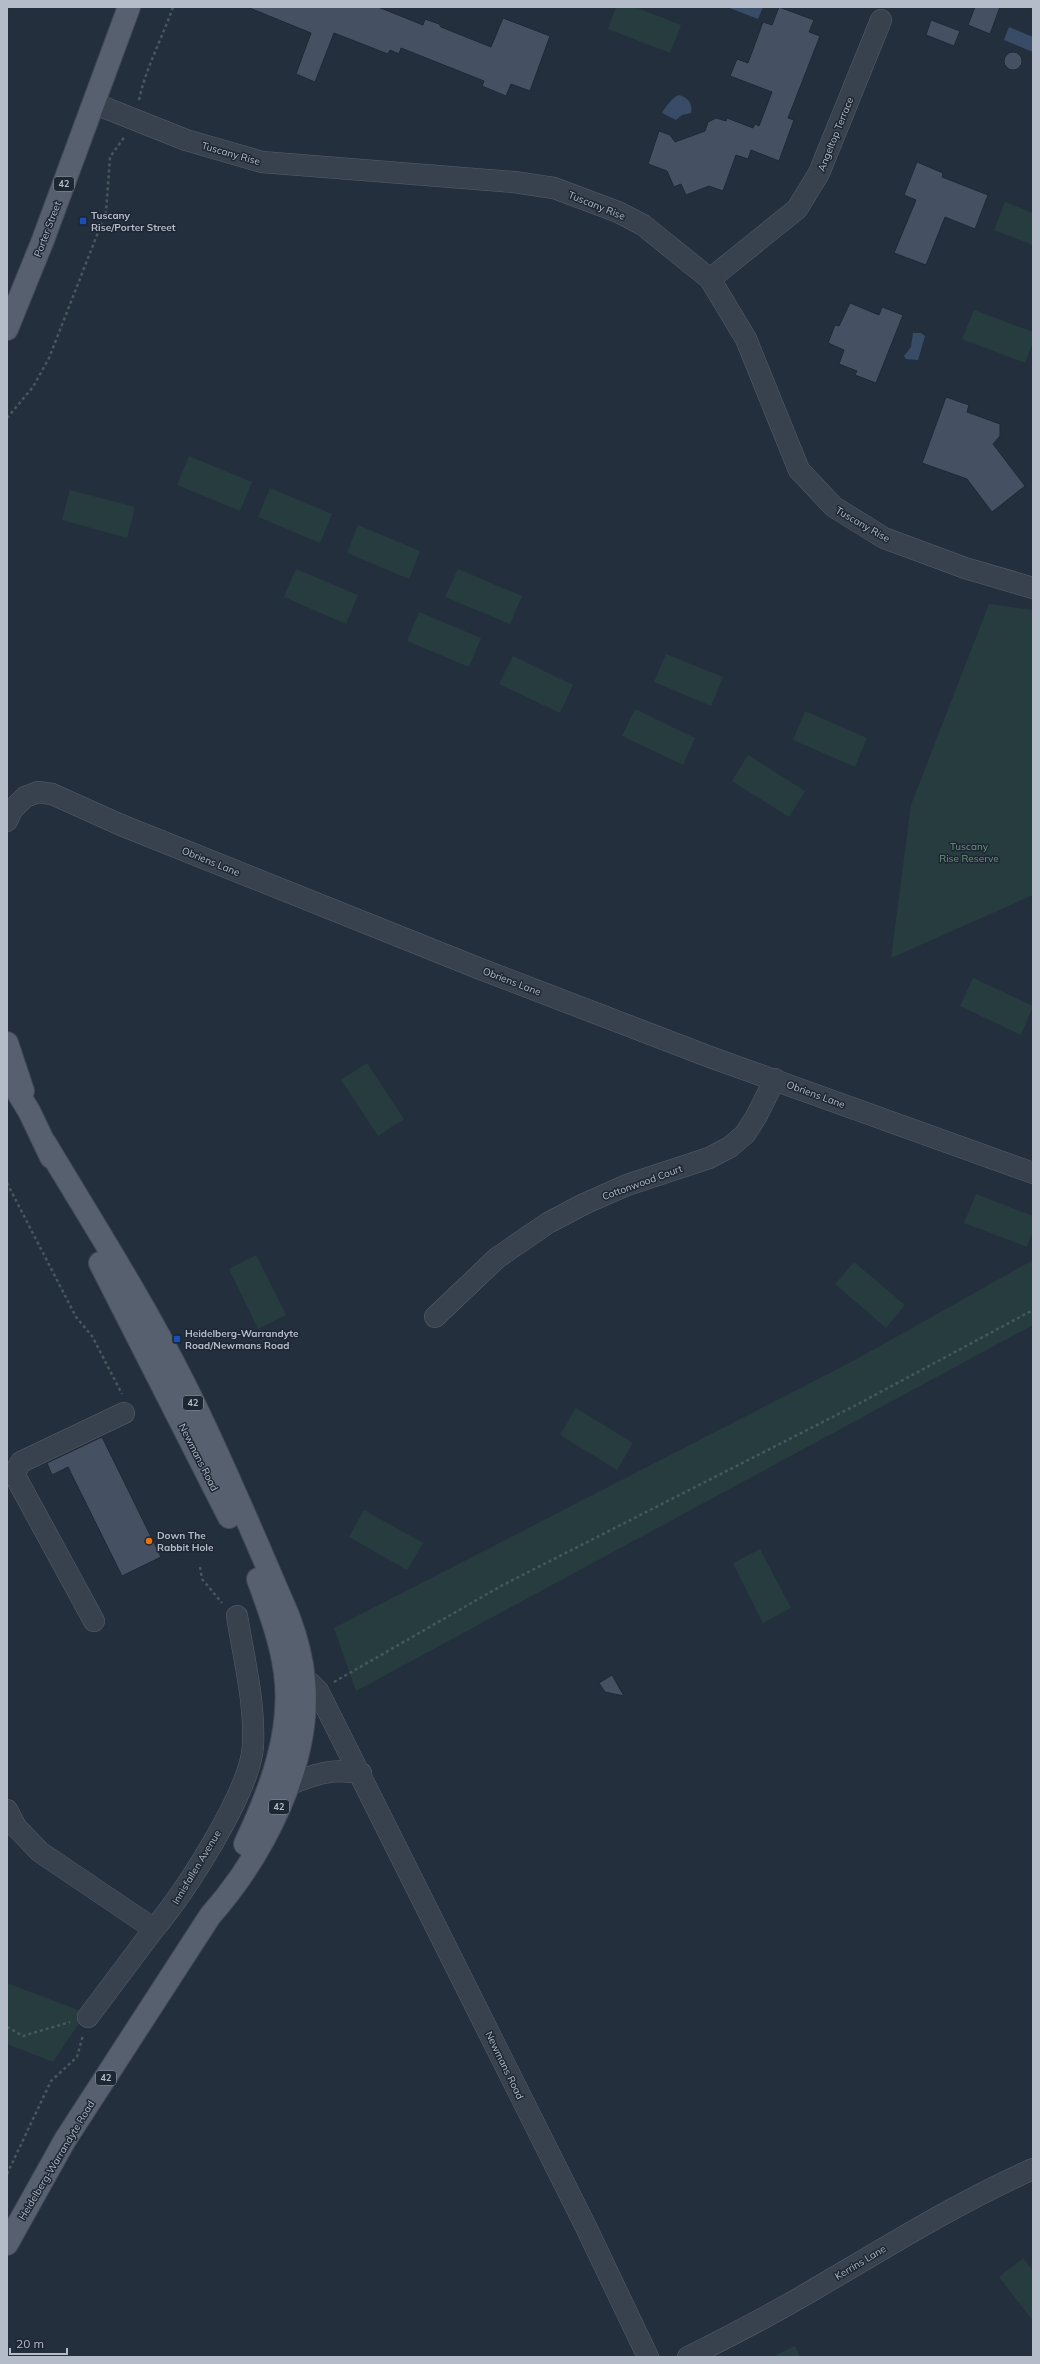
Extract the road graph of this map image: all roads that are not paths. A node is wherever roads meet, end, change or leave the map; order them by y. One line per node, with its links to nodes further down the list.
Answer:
1 (124, 7): 4 (main road, Porter Street / 42)
2 (129, 7): 4 (main road, Porter Street / 42)
3 (882, 20): 6 (street, Angeltop Terrace)
4 (116, 38): 5 (main road, Porter Street / 42)
5 (93, 103): 6 (street, Tuscany Rise); 7 (main road, Porter Street / 42)
6 (710, 279): 8 (street, Tuscany Rise)
7 (7, 328)
8 (1033, 588)
9 (7, 821): 12 (street, Obriens Lane)
10 (7, 1043): 13 (main road, Newmans Road / 42)
11 (7, 1075): 13 (main road, Newmans Road / 42)
12 (775, 1079): 14 (street, Obriens Lane); 15 (street, Cottonwood Court)
13 (29, 1111): 19 (main road, Newmans Road / 42)
14 (1033, 1173)
15 (435, 1316)
16 (124, 1405): 18 (street)
17 (237, 1616): 24 (street, Innisfallen Avenue)
18 (94, 1621)
19 (303, 1682): 20 (street, Newmans Road); 21 (main road, Heidelberg-Warrandyte Road / 42); 23 (main road, Heidelberg-Warrandyte Road / 42)
20 (361, 1772): 21 (street); 28 (street, Newmans Road)
21 (288, 1785): 23 (main road, Heidelberg-Warrandyte Road / 42)
22 (7, 1810): 24 (street)
23 (210, 1916): 27 (main road, Heidelberg-Warrandyte Road / 42)
24 (154, 1929): 25 (street, Innisfallen Avenue)
25 (88, 2017)
26 (1033, 2169): 29 (street, Kerrins Lane)
27 (7, 2244)
28 (648, 2357)
29 (688, 2357)

